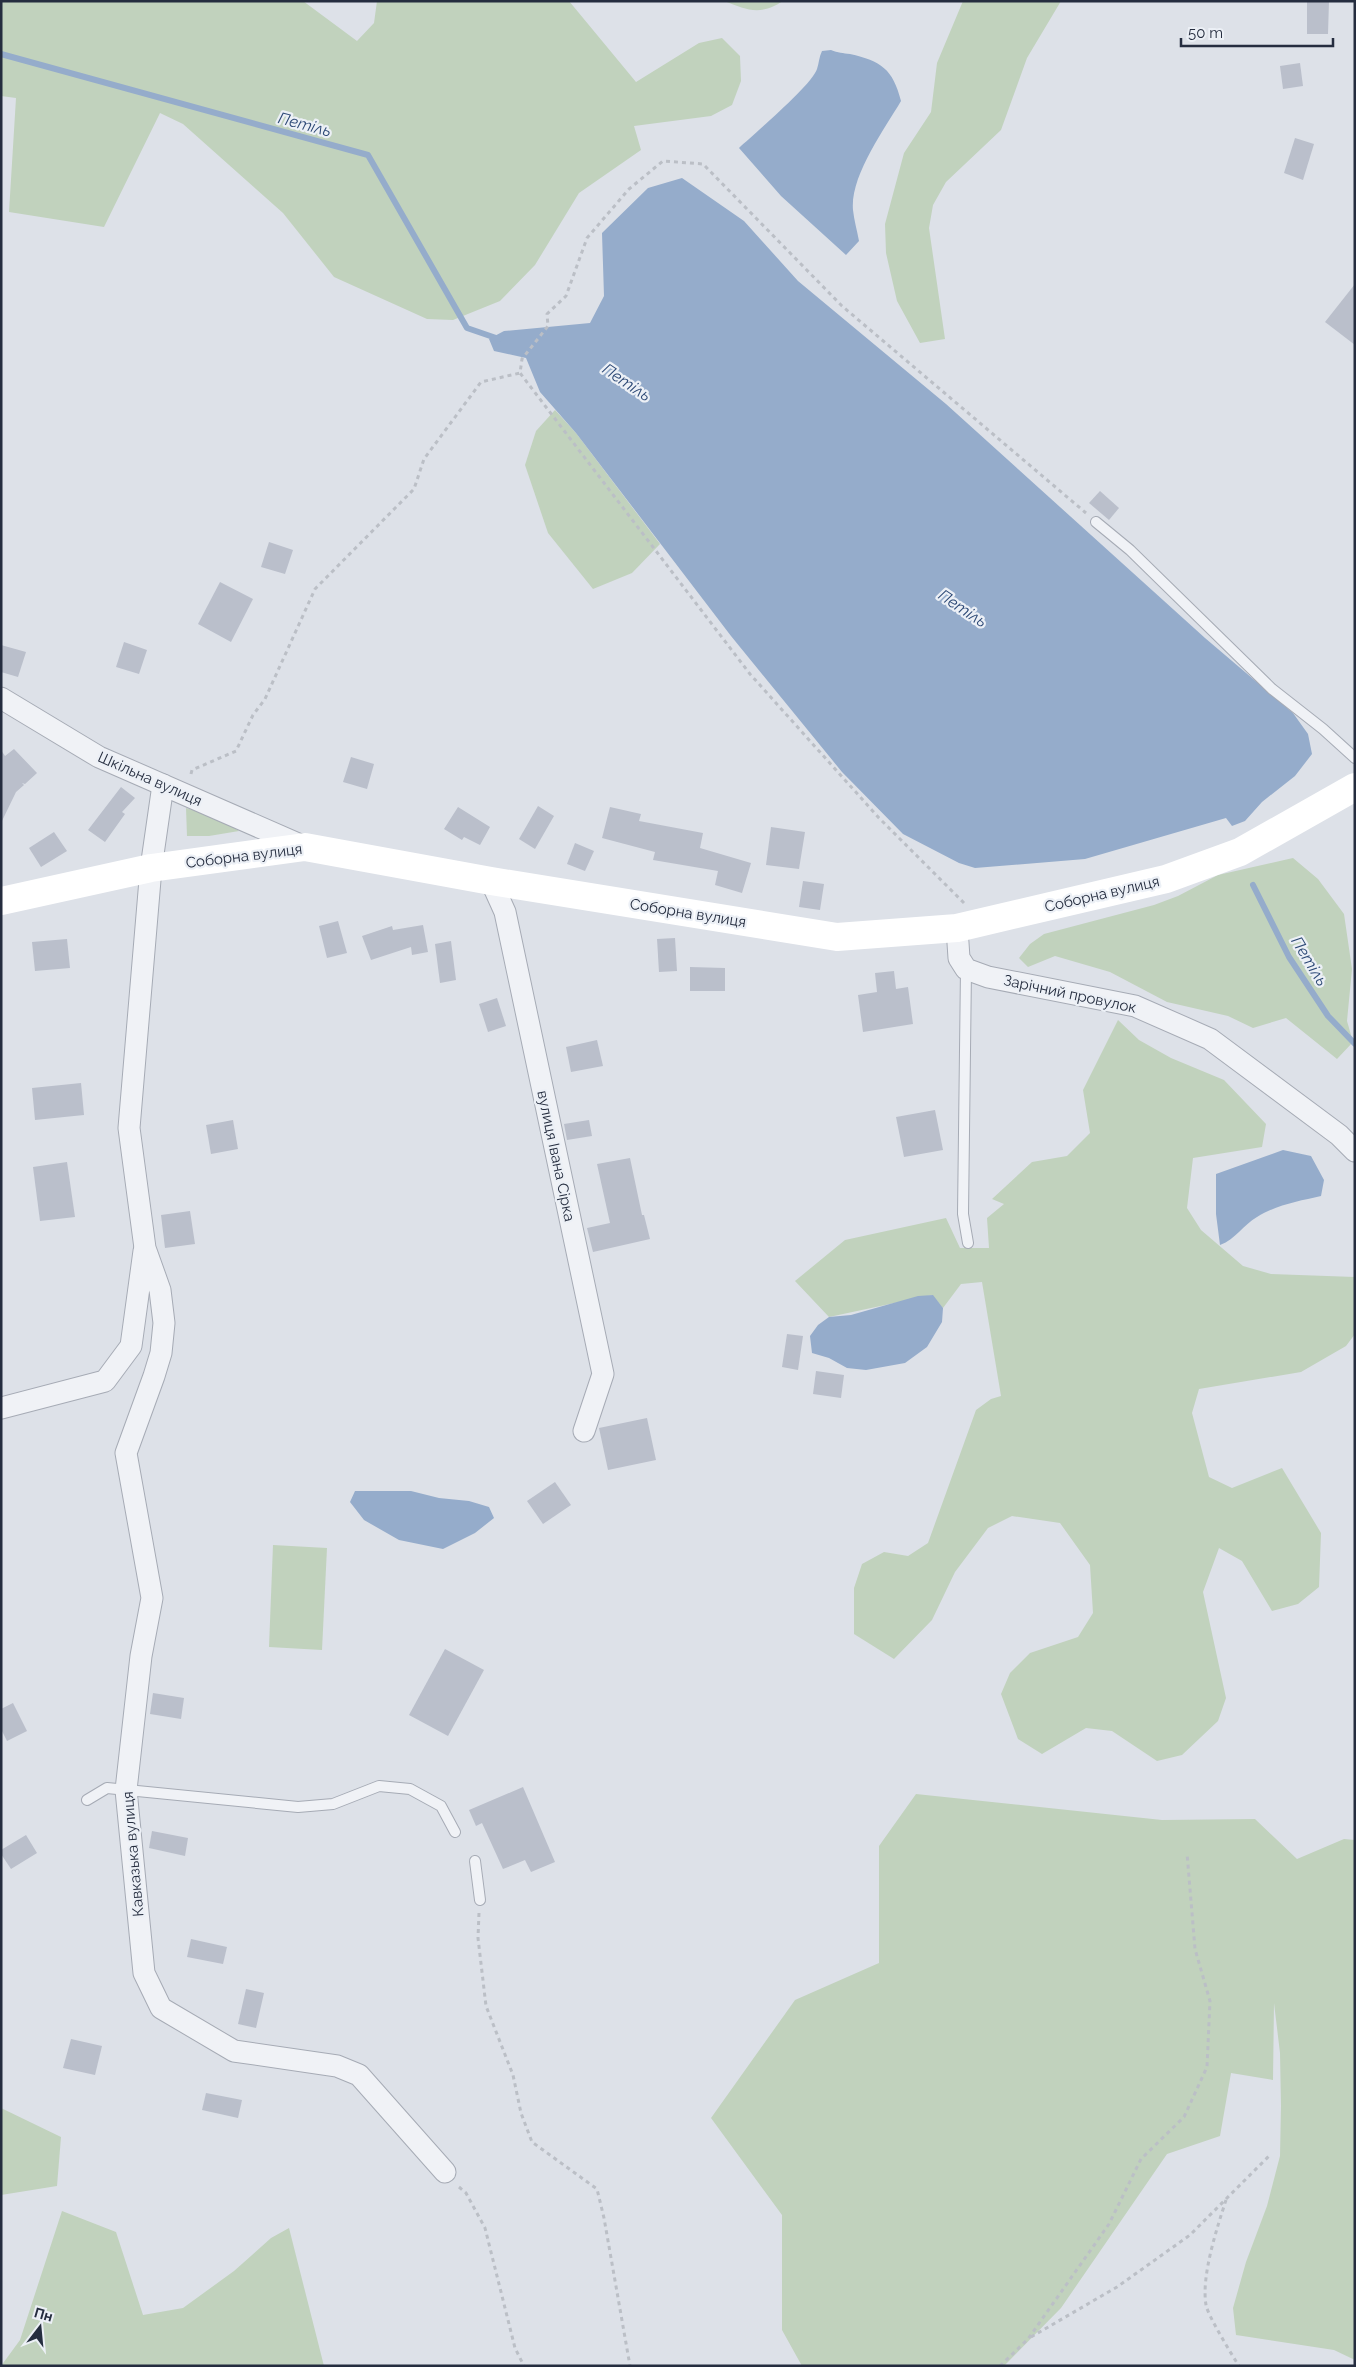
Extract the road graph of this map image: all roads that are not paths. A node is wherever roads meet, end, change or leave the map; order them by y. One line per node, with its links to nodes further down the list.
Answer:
1 (1096, 522): 3 (lane)
2 (1, 698): 5 (street, Шкільна вулиця)
3 (1355, 758)
4 (1355, 787): 10 (street, Соборна вулиця)
5 (173, 789): 6 (street, Шкільна вулиця); 7 (street)
6 (305, 847): 7 (street, Соборна вулиця); 8 (street, Соборна вулиця)
7 (151, 868): 9 (street, Соборна вулиця); 14 (street)
8 (491, 881): 10 (street, Соборна вулиця); 16 (street, вулиця Івана Сірка)
9 (1, 900)
10 (957, 928): 11 (street)
11 (966, 970): 12 (street, Зарічний провулок); 13 (lane)
12 (1355, 1151)
13 (968, 1242)
14 (145, 1248): 15 (street); 17 (street, Кавказька вулиця)
15 (1, 1408)
16 (584, 1431)
17 (126, 1790): 18 (lane); 19 (lane); 22 (street, Кавказька вулиця)
18 (86, 1800)
19 (455, 1832)
20 (475, 1861): 21 (lane)
21 (480, 1900)
22 (445, 2172)

